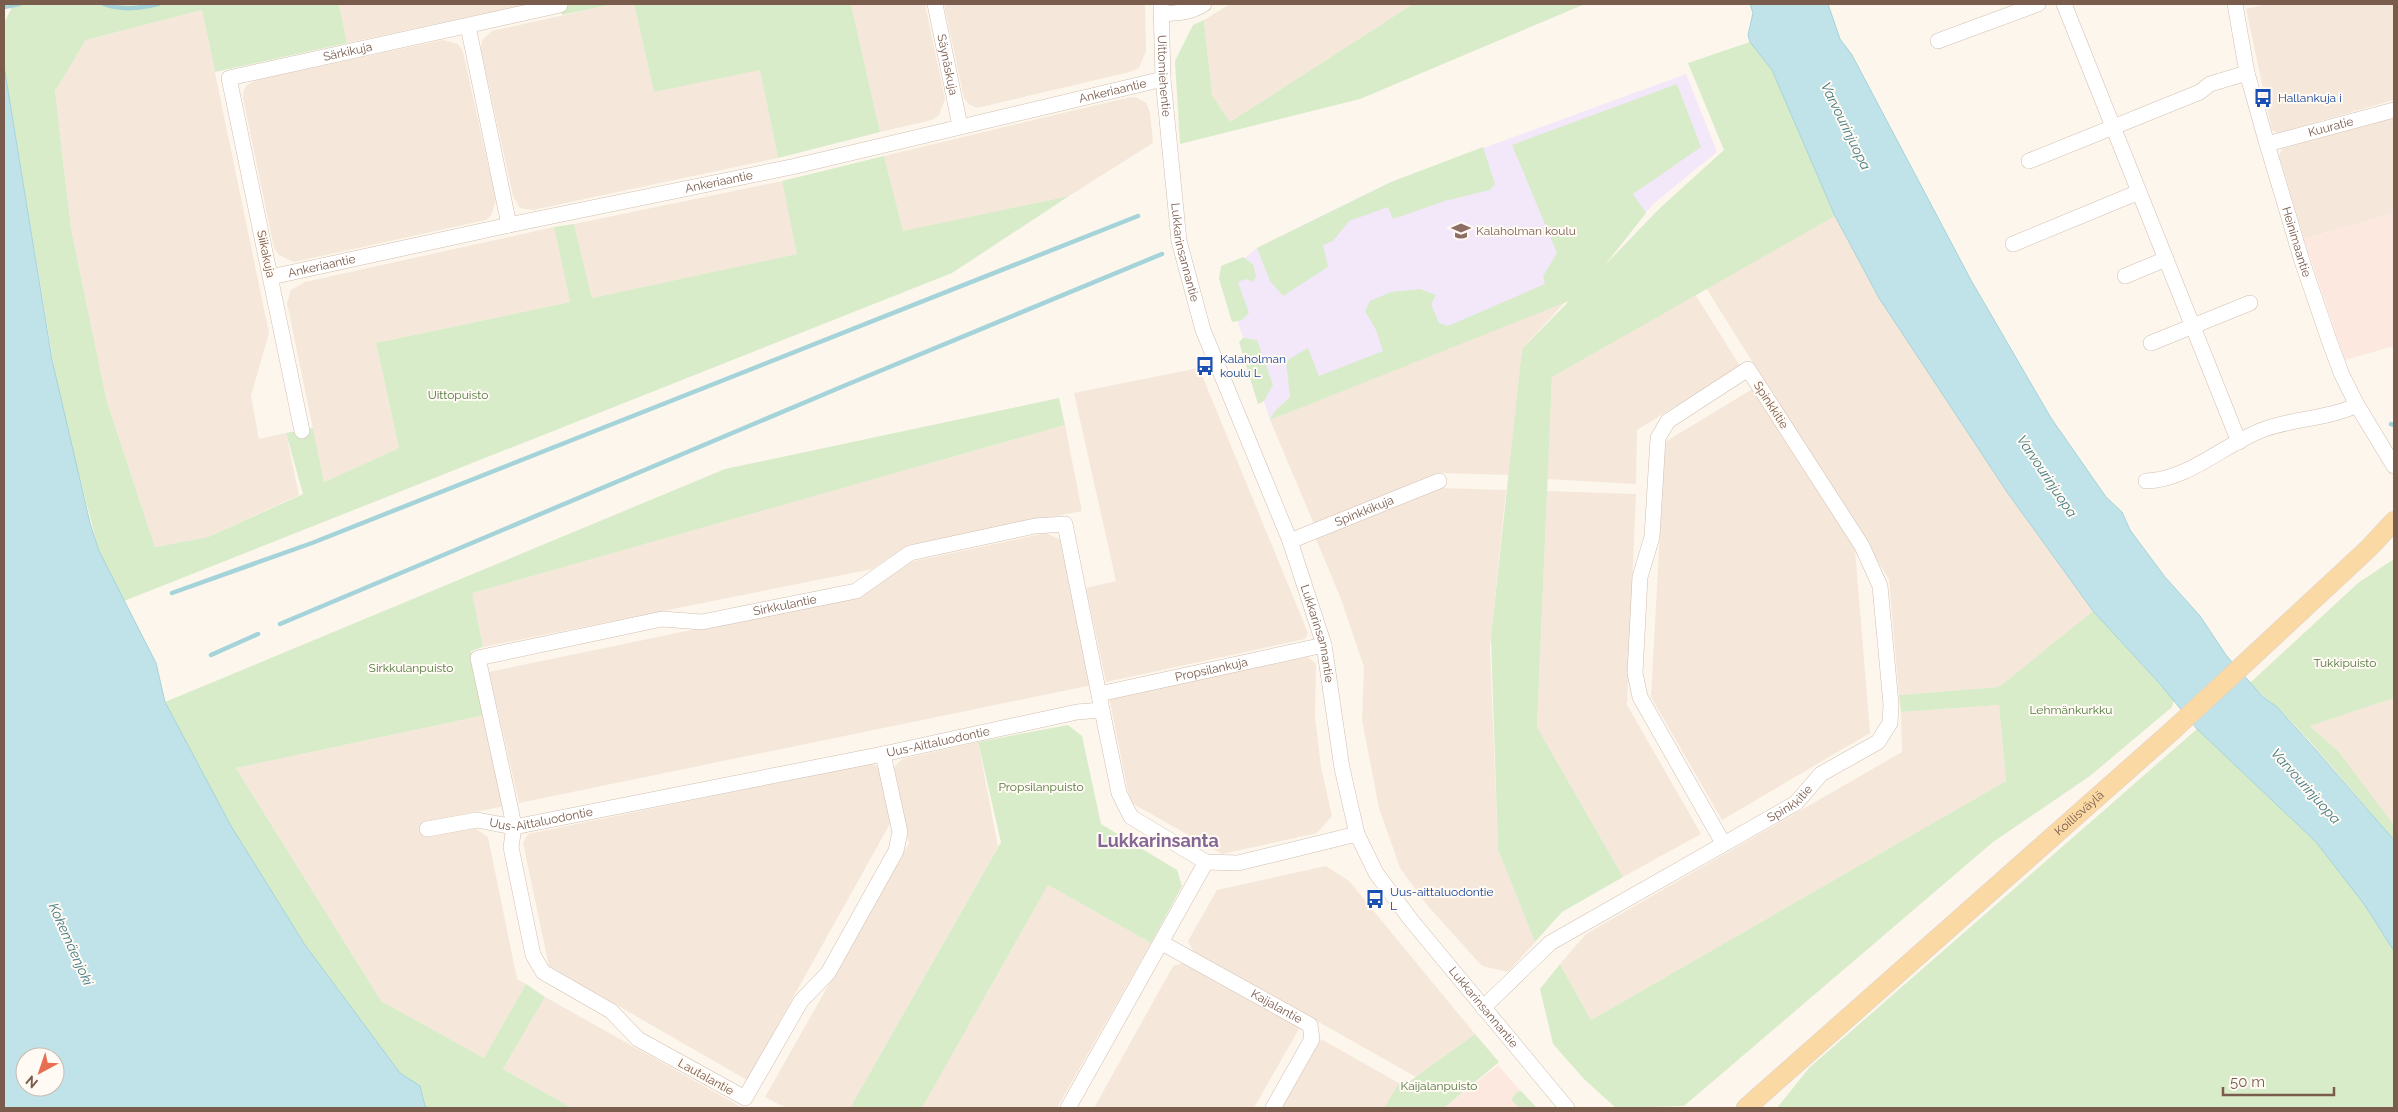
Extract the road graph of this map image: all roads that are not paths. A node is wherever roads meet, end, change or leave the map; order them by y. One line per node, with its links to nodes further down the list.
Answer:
1 (935, 4): 14 (street, Säynäskuja)
2 (1204, 4): 7 (street)
3 (2038, 4): 9 (street)
4 (2064, 4): 15 (street)
5 (2236, 4): 10 (street, Heinimaantie)
6 (560, 5): 8 (street, Särkikuja)
7 (1161, 9): 12 (street, Uittomiehentie)
8 (468, 26): 11 (street, Särkikuja); 20 (street)
9 (1938, 41)
10 (2247, 73): 15 (street); 16 (street, Heinimaantie)
11 (229, 78): 24 (street, Siikakuja)
12 (1163, 79): 14 (street, Ankeriaantie); 17 (street, Uittomiehentie)
13 (2394, 110): 16 (street, Kuuratie)
14 (960, 126): 20 (street, Ankeriaantie)
15 (2113, 127): 18 (street); 19 (street)
16 (2267, 144): 28 (street, Heinimaantie)
17 (1169, 148): 35 (street, Lukkarinsannantie)
18 (2029, 161)
19 (2139, 192): 21 (street); 22 (street)
20 (509, 225): 24 (street, Ankeriaantie)
21 (2013, 244)
22 (2166, 259): 23 (street); 26 (street)
23 (2125, 276)
24 (271, 278): 29 (street, Siikakuja)
25 (2250, 303): 26 (street)
26 (2193, 327): 27 (street); 30 (street)
27 (2151, 343)
28 (2357, 406): 30 (street); 31 (street, Heinimaantie)
29 (302, 431)
30 (2239, 442): 33 (street)
31 (2394, 466)
32 (1439, 481): 35 (street, Spinkkikuja)
33 (2146, 481)
34 (2394, 521): 48 (main road, Koillisväylä)
35 (1290, 541): 36 (street, Lukkarinsannantie)
36 (1324, 645): 37 (street, Propsilankuja); 42 (street, Lukkarinsannantie)
37 (1100, 694): 38 (street, Sirkkulantie); 40 (street, Sirkkulantie)
38 (1102, 710): 39 (street, Uus-Aittaluodontie); 44 (street)
39 (884, 754): 40 (street, Uus-Aittaluodontie); 40 (street, Lautalantie)
40 (514, 827): 41 (street, Uus-Aittaluodontie)
41 (428, 829)
42 (1357, 834): 44 (street); 46 (street, Lukkarinsannantie)
43 (1723, 843): 43 (street, Spinkkitie); 46 (street, Spinkkitie)
44 (1206, 862): 45 (street)
45 (1162, 943): 49 (street); 50 (street, Kaijalantie)
46 (1483, 1008): 47 (street, Lukkarinsannantie)
47 (1542, 1077): 51 (street, Lukkarinsannantie); 52 (street, Lukkarinsannantie)
48 (1751, 1105)
49 (1068, 1108)
50 (1272, 1108)
51 (1567, 1108)
52 (1578, 1108)

